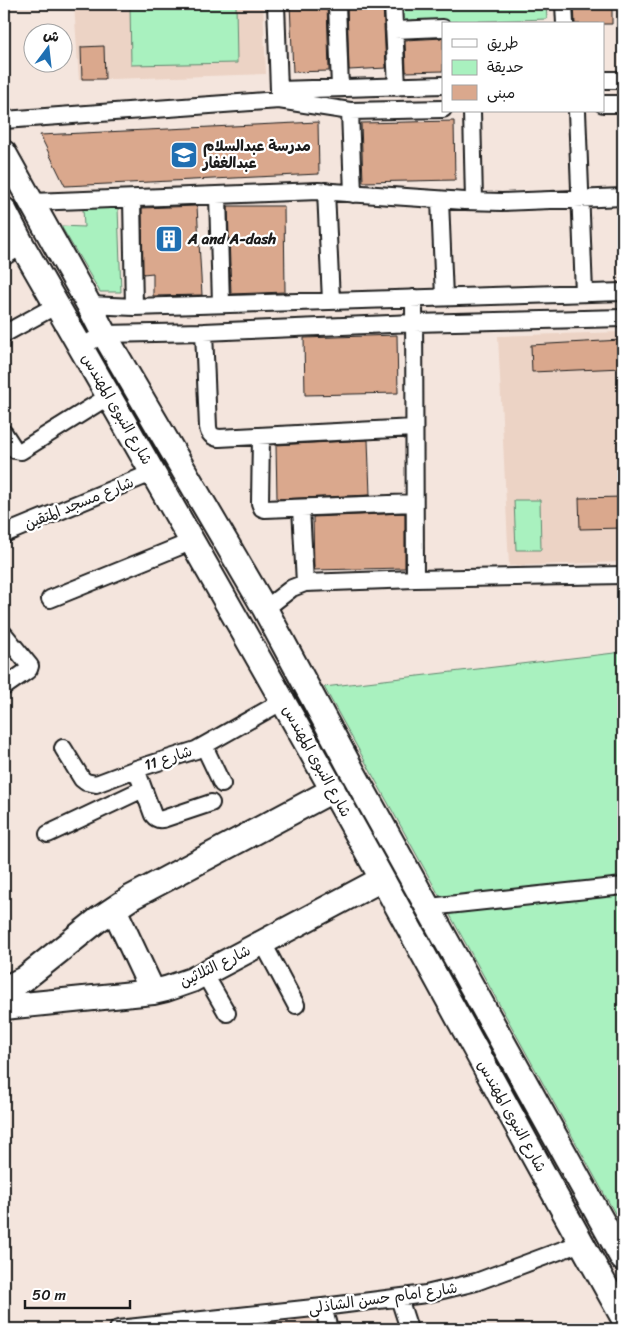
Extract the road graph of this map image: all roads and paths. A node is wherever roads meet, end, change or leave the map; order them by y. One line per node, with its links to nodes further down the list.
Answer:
1 (276, 4): 13 (street)
2 (337, 4): 12 (street)
3 (393, 4): 7 (street)
4 (564, 4): 5 (street)
5 (565, 22)
6 (442, 28): 7 (street)
7 (394, 30): 11 (street)
8 (604, 80): 9 (street)
9 (623, 80)
10 (442, 85): 11 (street)
11 (397, 87): 12 (street)
12 (340, 88): 13 (street)
13 (279, 95): 17 (street); 20 (street)
14 (604, 104): 15 (street)
15 (623, 104)
16 (442, 109): 17 (street)
17 (350, 111): 23 (street)
18 (472, 112): 29 (street)
19 (577, 112): 26 (street)
20 (4, 120)
21 (4, 153): 30 (street, شارع النبوى المهندس)
22 (326, 192): 23 (street); 24 (street); 37 (street)
23 (353, 194): 28 (street)
24 (218, 195): 27 (street); 38 (street)
25 (623, 197): 26 (street)
26 (580, 198): 29 (street); 34 (street)
27 (132, 199): 30 (street); 41 (street)
28 (440, 200): 29 (street); 36 (street)
29 (474, 201)
30 (32, 202): 40 (street, شارع النبوى المهندس)
31 (4, 210): 32 (street, شارع النبوى المهندس)
32 (13, 252): 39 (street, شارع النبوى المهندس)
33 (623, 292): 34 (street)
34 (584, 293): 36 (street)
35 (414, 298): 36 (street); 37 (street); 43 (street)
36 (444, 298)
37 (331, 301): 38 (street)
38 (220, 304): 41 (street)
39 (57, 305): 45 (street); 47 (street, شارع النبوى المهندس)
40 (89, 305): 41 (street); 46 (street, شارع النبوى المهندس)
41 (134, 307)
42 (623, 318): 43 (street)
43 (414, 323): 44 (street); 49 (street)
44 (204, 332): 46 (street); 51 (street)
45 (4, 334)
46 (104, 334): 47 (street); 61 (street, شارع النبوى المهندس)
47 (81, 347): 48 (street, شارع النبوى المهندس)
48 (109, 396): 50 (street); 52 (street, شارع النبوى المهندس)
49 (414, 428): 51 (street); 53 (street)
50 (4, 432)
51 (261, 436): 54 (street)
52 (154, 472): 55 (street, شارع مسجد المتقين); 56 (street, شارع النبوى المهندس)
53 (414, 503): 54 (street); 58 (street)
54 (301, 508): 59 (street)
55 (4, 534)
56 (193, 541): 60 (street); 64 (street, شارع النبوى المهندس)
57 (623, 575): 58 (street)
58 (415, 579): 59 (street)
59 (305, 583): 61 (street)
60 (50, 599)
61 (265, 609): 67 (street, شارع النبوى المهندس)
62 (4, 634): 63 (street)
63 (4, 687)
64 (283, 701): 65 (street, شارع 11); 70 (street, شارع النبوى المهندس)
65 (204, 746): 68 (street, شارع 11); 69 (street)
66 (63, 748): 68 (street, شارع 11)
67 (350, 767): 70 (street); 76 (street, شارع النبوى المهندس)
68 (136, 769): 71 (street)
69 (222, 784)
70 (330, 785): 74 (street, شارع النبوى المهندس); 77 (street)
71 (143, 789): 72 (street); 73 (street)
72 (211, 803)
73 (48, 834)
74 (382, 879): 78 (street, شارع الثلاثين); 85 (street, شارع النبوى المهندس)
75 (623, 886): 76 (street)
76 (429, 907): 86 (street, شارع النبوى المهندس)
77 (114, 910): 80 (street); 81 (street)
78 (263, 943): 79 (street, شارع الثلاثين); 82 (street)
79 (204, 973): 81 (street, شارع الثلاثين); 84 (street)
80 (4, 989)
81 (153, 992): 83 (street, شارع الثلاثين)
82 (296, 1005)
83 (4, 1007)
84 (227, 1014)
85 (581, 1243): 87 (street, شارع امام حسن الشاذلى); 89 (street, شارع النبوى المهندس)
86 (623, 1258)
87 (399, 1298): 88 (street, شارع امام حسن الشاذلى); 93 (street)
88 (323, 1308): 90 (street, شارع امام حسن الشاذلى); 92 (street)
89 (623, 1317)
90 (243, 1323): 91 (street, شارع امام حسن الشاذلى)
91 (118, 1329)
92 (329, 1329)
93 (410, 1329)

